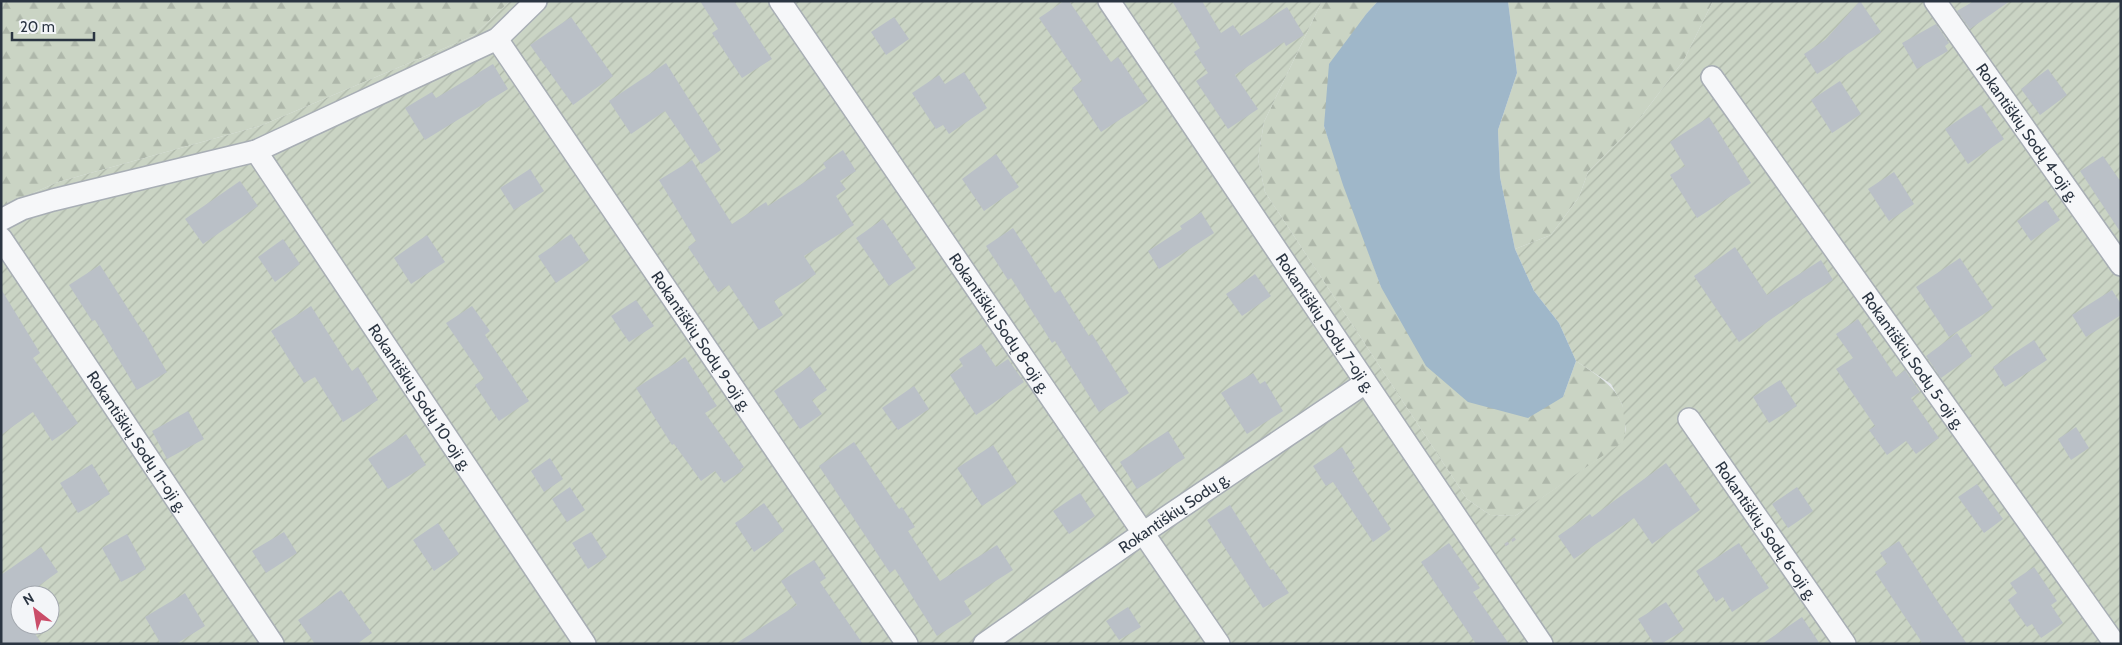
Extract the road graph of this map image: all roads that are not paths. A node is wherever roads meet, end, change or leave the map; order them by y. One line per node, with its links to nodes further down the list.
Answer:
1 (536, 1): 5 (street)
2 (780, 1): 13 (street, Rokantiškių Sodų 8-oji g.)
3 (1110, 1): 11 (street, Rokantiškių Sodų 7-oji g.)
4 (1935, 1): 10 (street, Rokantiškių Sodų 4-oji g.)
5 (497, 39): 7 (street); 16 (street, Rokantiškių Sodų 9-oji g.)
6 (1712, 77): 21 (street, Rokantiškių Sodų 5-oji g.)
7 (256, 151): 8 (street); 15 (street, Rokantiškių Sodų 10-oji g.)
8 (1, 220)
9 (1, 238): 14 (street, Rokantiškių Sodų 11-oji g.)
10 (2121, 265)
11 (1365, 383): 13 (street, Rokantiškių Sodų g.); 19 (street, Rokantiškių Sodų 7-oji g.)
12 (1689, 419): 20 (street, Rokantiškių Sodų 6-oji g.)
13 (1143, 533): 17 (street, Rokantiškių Sodų g.); 18 (street, Rokantiškių Sodų 8-oji g.)
14 (273, 644)
15 (585, 644)
16 (907, 644)
17 (984, 644)
18 (1219, 644)
19 (1542, 644)
20 (1845, 644)
21 (2115, 644)

